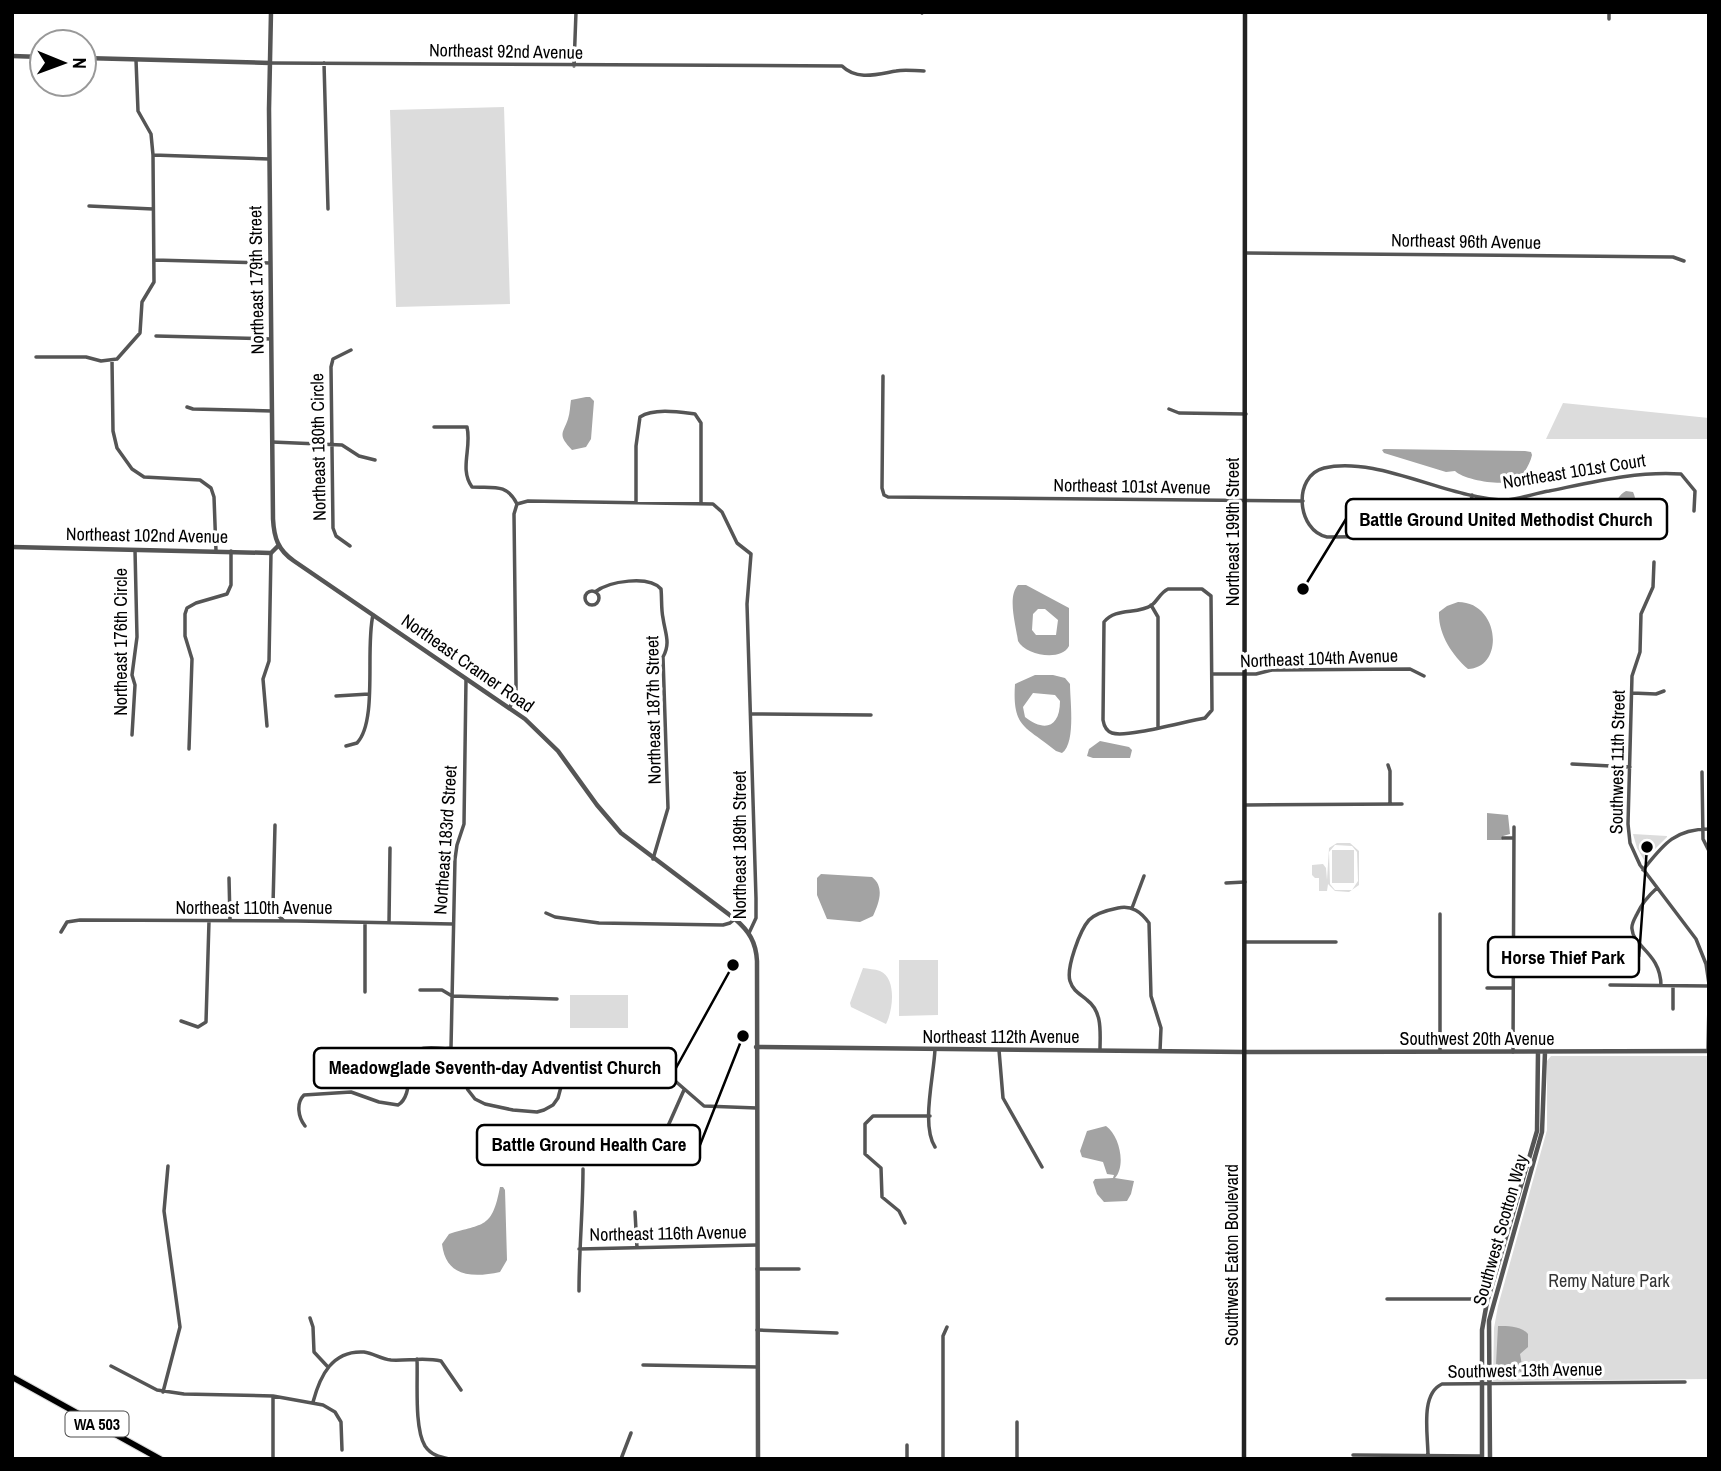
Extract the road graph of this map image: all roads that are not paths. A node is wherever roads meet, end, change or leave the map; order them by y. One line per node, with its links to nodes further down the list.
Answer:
1 (271, 12): 8 (street, Northeast 179th Street)
2 (576, 12): 10 (street)
3 (1245, 12): 17 (main road, Northeast 199th Street)
4 (1609, 12): 5 (street)
5 (1609, 19)
6 (98, 59): 7 (street, Northeast 92nd Avenue)
7 (136, 60): 8 (street, Northeast 92nd Avenue); 12 (street)
8 (270, 63): 9 (street, Northeast 92nd Avenue); 13 (street, Northeast 179th Street)
9 (324, 63): 10 (street, Northeast 92nd Avenue); 16 (street)
10 (575, 66): 11 (street, Northeast 92nd Avenue)
11 (924, 71)
12 (153, 155): 13 (street); 15 (street)
13 (269, 159): 20 (street, Northeast 179th Street)
14 (89, 206): 15 (street)
15 (153, 209): 18 (street)
16 (328, 209)
17 (1246, 253): 19 (street, Northeast 96th Avenue); 30 (main road, Northeast 199th Street)
18 (154, 260): 20 (street); 25 (street)
19 (1684, 261)
20 (270, 263): 22 (street, Northeast 179th Street)
21 (156, 336): 22 (street)
22 (271, 339): 29 (street, Northeast 179th Street)
23 (351, 350): 33 (street, Northeast 180th Circle)
24 (36, 357): 25 (street)
25 (112, 360): 46 (street)
26 (883, 376): 38 (street, Northeast 101st Avenue)
27 (187, 407): 29 (street)
28 (1169, 409): 30 (street)
29 (272, 411): 32 (street, Northeast 179th Street)
30 (1245, 414): 38 (main road, Northeast 199th Street)
31 (434, 427): 40 (street)
32 (272, 442): 33 (street); 42 (street, Northeast 179th Street)
33 (331, 443): 34 (street); 43 (street, Northeast 180th Circle)
34 (375, 460)
35 (1472, 495): 36 (street); 36 (street); 41 (street, Northeast 101st Court)
36 (1303, 501): 38 (street, Northeast 101st Avenue)
37 (636, 502): 39 (street); 39 (street); 40 (street)
38 (1245, 502): 54 (main road, Northeast 199th Street)
39 (703, 503): 62 (street, Northeast 189th Street)
40 (517, 504): 61 (street)
41 (1694, 511)
42 (278, 546): 48 (street); 52 (street, Northeast Cramer Road)
43 (350, 546)
44 (12, 547): 45 (street, Northeast 102nd Avenue)
45 (135, 550): 46 (street, Northeast 102nd Avenue); 66 (street, Northeast 176th Circle)
46 (216, 551): 47 (street, Northeast 102nd Avenue)
47 (231, 551): 48 (street, Northeast 102nd Avenue); 68 (street)
48 (271, 553): 64 (street)
49 (1654, 562): 58 (street, Southwest 11th Street)
50 (595, 592): 84 (street, Northeast 187th Street)
51 (1151, 605): 53 (street); 65 (street); 65 (street)
52 (373, 615): 56 (street, Northeast Cramer Road); 59 (street)
53 (1212, 674): 54 (street, Northeast 104th Avenue); 65 (street)
54 (1245, 674): 55 (street, Northeast 104th Avenue); 75 (main road, Northeast 199th Street)
55 (1424, 676)
56 (466, 677): 61 (street, Northeast Cramer Road); 100 (street, Northeast 183rd Street)
57 (1664, 691): 58 (street)
58 (1632, 693): 71 (street, Southwest 11th Street)
59 (369, 694): 60 (street); 67 (street)
60 (336, 696)
61 (510, 707): 84 (street, Northeast Cramer Road)
62 (751, 714): 63 (street); 102 (street, Northeast 189th Street)
63 (871, 715)
64 (267, 726)
65 (1158, 727)
66 (132, 735)
67 (346, 746)
68 (189, 750)
69 (1572, 764): 71 (street)
70 (1388, 765): 73 (street)
71 (1630, 766): 85 (street, Southwest 11th Street)
72 (1702, 772): 78 (street)
73 (1390, 803): 74 (street); 75 (street)
74 (1402, 804)
75 (1246, 805): 88 (main road, Northeast 199th Street)
76 (275, 825): 97 (street)
77 (1514, 827): 81 (street)
78 (1702, 829): 79 (street); 83 (street); 85 (street)
79 (1709, 829)
80 (1503, 838): 81 (street)
81 (1514, 838): 110 (street)
82 (390, 848): 99 (street)
83 (1709, 851)
84 (653, 859): 94 (street, Northeast Cramer Road)
85 (1643, 870): 90 (street, Southwest 11th Street)
86 (1144, 876): 91 (street)
87 (229, 878): 95 (street)
88 (1246, 881): 89 (street); 103 (main road, Northeast 199th Street)
89 (1226, 883)
90 (1657, 888): 106 (street, Southwest 11th Street); 107 (street)
91 (1132, 908): 122 (street); 123 (street)
92 (546, 913): 94 (street)
93 (1440, 914): 124 (street)
94 (735, 919): 102 (street, Northeast Cramer Road)
95 (230, 920): 96 (street, Northeast 110th Avenue); 97 (street, Northeast 110th Avenue)
96 (209, 921): 101 (street, Northeast 110th Avenue); 117 (street)
97 (285, 921): 98 (street, Northeast 110th Avenue)
98 (365, 923): 99 (street, Northeast 110th Avenue); 112 (street)
99 (389, 923): 100 (street, Northeast 110th Avenue)
100 (453, 925): 113 (street, Northeast 183rd Street)
101 (61, 932)
102 (749, 933): 118 (street, Northeast 189th Street)
103 (1245, 942): 104 (street); 126 (main road, Northeast 199th Street)
104 (1336, 942)
105 (1609, 985): 107 (street)
106 (1709, 985): 108 (street)
107 (1661, 986): 108 (street)
108 (1674, 986): 116 (street)
109 (1487, 988): 110 (street)
110 (1513, 988): 127 (street)
111 (420, 990): 113 (street)
112 (365, 992)
113 (452, 996): 114 (street); 119 (street, Northeast 183rd Street)
114 (557, 999)
115 (1709, 1002): 125 (street)
116 (1673, 1009)
117 (181, 1021)
118 (757, 1047): 120 (street, Northeast 112th Avenue); 130 (street, Northeast 189th Street)
119 (452, 1048): 129 (street); 132 (street)
120 (935, 1049): 121 (street, Northeast 112th Avenue); 131 (street)
121 (999, 1049): 122 (street, Northeast 112th Avenue); 136 (street)
122 (1100, 1051): 123 (street, Northeast 112th Avenue)
123 (1160, 1051): 126 (street, Northeast 112th Avenue)
124 (1440, 1051): 126 (street, Southwest 20th Avenue); 127 (street, Southwest 20th Avenue)
125 (1709, 1051): 128 (street, Southwest 20th Avenue)
126 (1245, 1052): 179 (main road, Southwest Eaton Boulevard)
127 (1513, 1052): 128 (street, Southwest 20th Avenue)
128 (1541, 1052): 147 (street, Southwest Scotton Way)
129 (684, 1090): 130 (street); 133 (street)
130 (757, 1108): 140 (street, Northeast 189th Street)
131 (930, 1116): 134 (street); 139 (street)
132 (305, 1126)
133 (639, 1132)
134 (936, 1147)
135 (169, 1166): 161 (street)
136 (1042, 1167)
137 (583, 1169): 142 (street)
138 (635, 1212): 141 (street)
139 (905, 1223)
140 (757, 1245): 141 (street, Northeast 116th Avenue); 143 (street, Northeast 189th Street)
141 (637, 1248): 142 (street, Northeast 116th Avenue)
142 (579, 1249): 145 (street)
143 (757, 1269): 144 (street); 150 (street, Northeast 189th Street)
144 (799, 1269)
145 (579, 1291)
146 (1387, 1299): 147 (street)
147 (1489, 1303): 159 (street, Southwest Scotton Way)
148 (310, 1318): 155 (street)
149 (947, 1327): 177 (street)
150 (757, 1330): 151 (street); 156 (street, Northeast 189th Street)
151 (837, 1333)
152 (417, 1359): 155 (street); 160 (street); 173 (street)
153 (643, 1365): 156 (street)
154 (111, 1366): 161 (street)
155 (328, 1366): 163 (street)
156 (758, 1367): 175 (street, Northeast 189th Street)
157 (12, 1377): 171 (highway, WA 503)
158 (1685, 1381): 159 (street, Southwest 13th Avenue)
159 (1485, 1383): 169 (street, Southwest 13th Avenue); 170 (street, Southwest Scotton Way); 180 (street, Southwest Scotton Way)
160 (461, 1390)
161 (163, 1392): 162 (street)
162 (273, 1396): 163 (street); 172 (street)
163 (313, 1402): 167 (street)
164 (1017, 1422): 178 (street)
165 (631, 1433): 174 (street)
166 (907, 1445): 176 (street)
167 (342, 1450)
168 (1353, 1455): 169 (street)
169 (1428, 1455): 170 (street)
170 (1482, 1457)
171 (160, 1459)
172 (273, 1459)
173 (449, 1459)
174 (621, 1459)
175 (758, 1459)
176 (907, 1459)
177 (943, 1459)
178 (1017, 1459)
179 (1244, 1459)
180 (1490, 1459)

